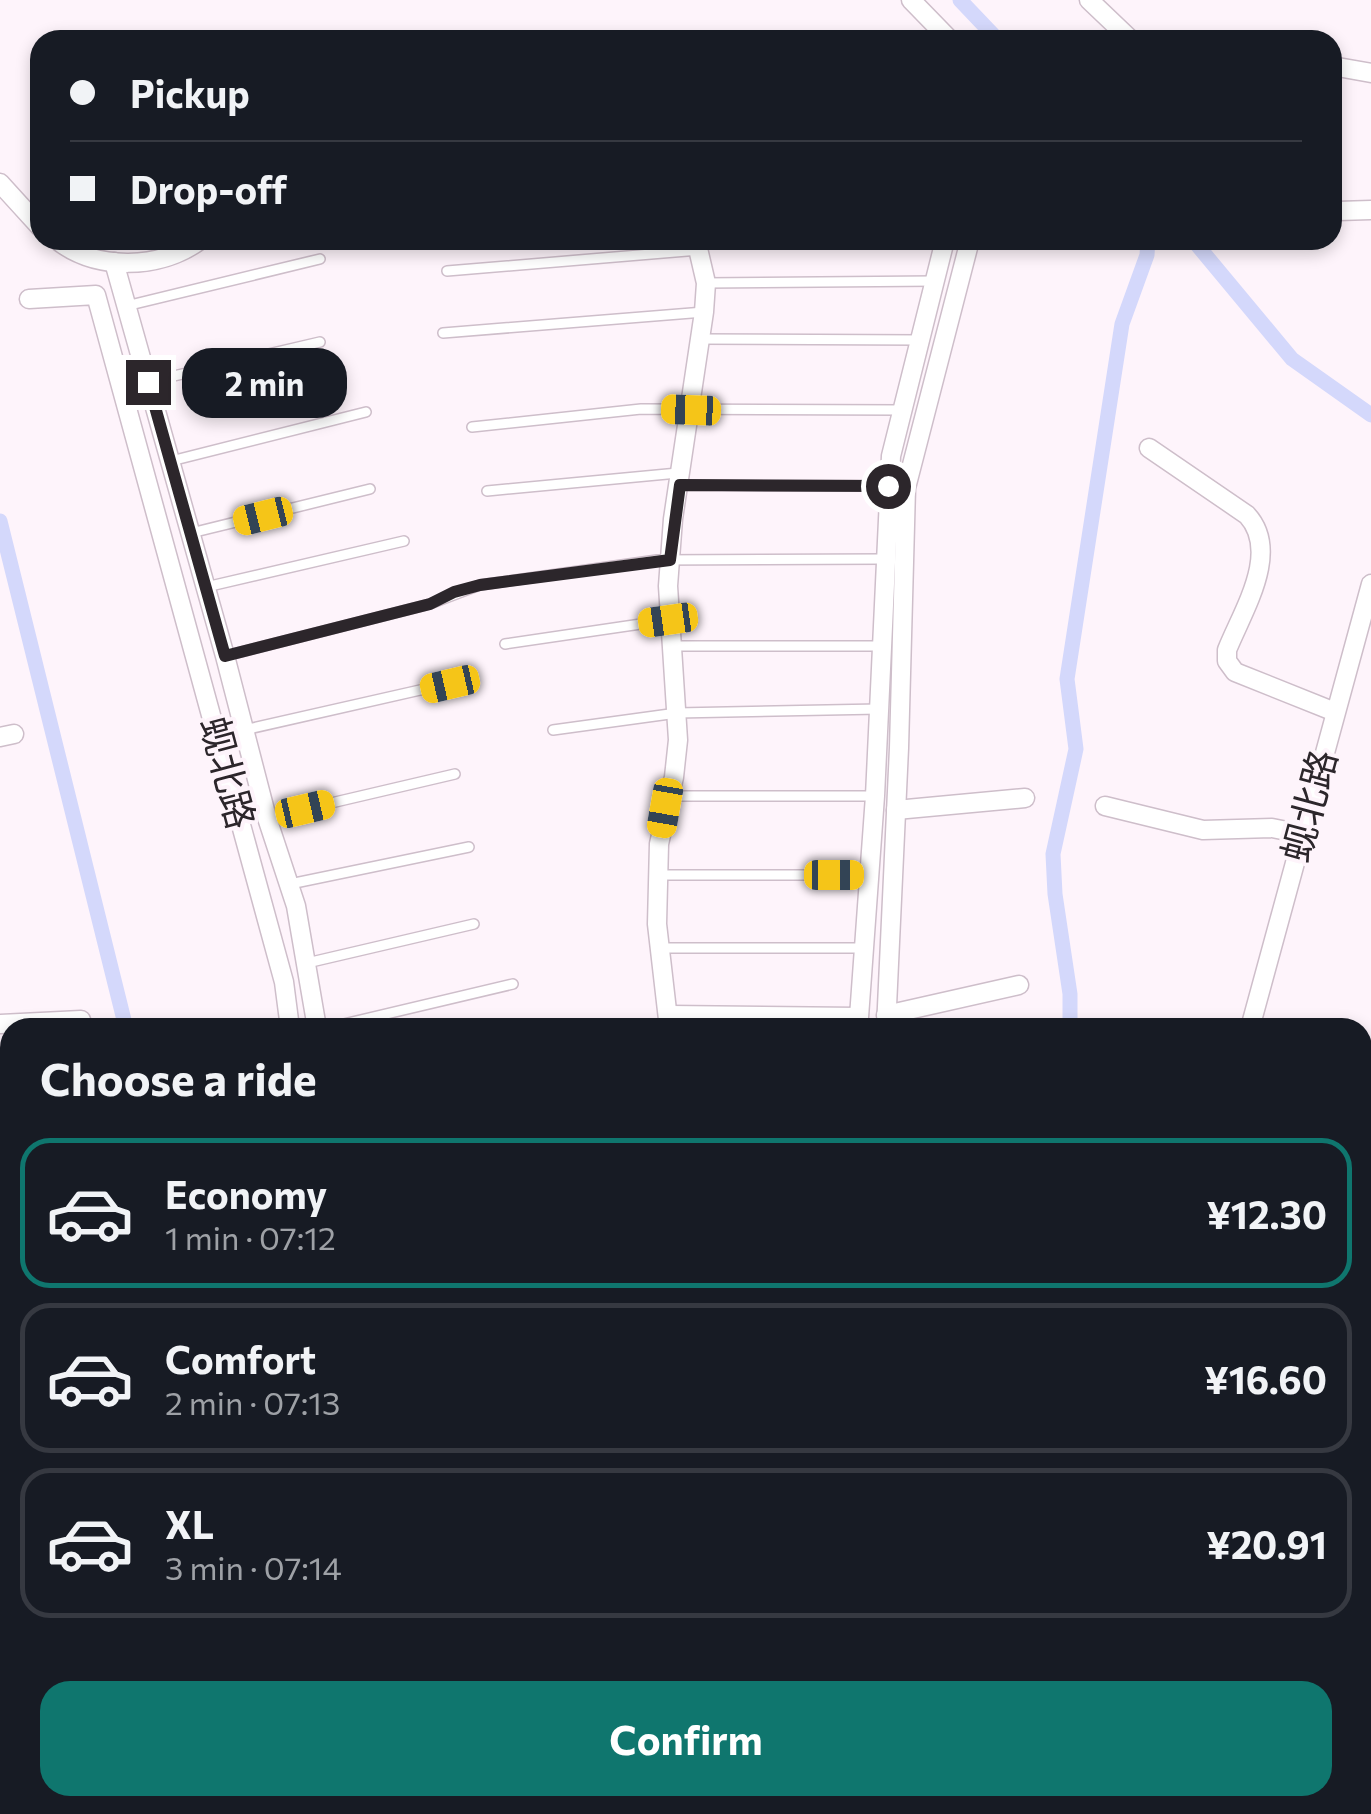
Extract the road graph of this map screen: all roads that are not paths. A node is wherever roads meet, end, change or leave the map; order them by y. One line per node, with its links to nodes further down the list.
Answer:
1 (911, 0): 3 (street)
2 (1089, 0): 4 (street)
3 (940, 30)
4 (1121, 30)
5 (1342, 68): 6 (street)
6 (1371, 74)
7 (0, 183): 10 (street)
8 (1371, 210): 9 (street)
9 (1342, 211)
10 (30, 215)
11 (74, 250): 18 (street)
12 (185, 250): 18 (street)
13 (647, 250): 19 (lane)
14 (698, 250): 21 (street)
15 (943, 250): 20 (street)
16 (967, 250): 62 (street)
17 (320, 259): 23 (lane)
18 (114, 262): 23 (street)
19 (447, 270)
20 (935, 281): 21 (lane); 27 (street)
21 (706, 283): 24 (street)
22 (29, 298): 75 (street, 蚬北路)
23 (126, 306): 29 (street)
24 (704, 312): 25 (lane); 26 (street)
25 (443, 333)
26 (700, 339): 27 (lane); 30 (street)
27 (920, 340): 31 (street)
28 (320, 342): 29 (lane)
29 (148, 382): 35 (street)
30 (691, 410): 31 (lane); 33 (lane); 36 (street)
31 (901, 410): 37 (street)
32 (366, 412): 35 (lane)
33 (472, 427)
34 (1150, 448): 53 (street)
35 (171, 461): 40 (street)
36 (680, 479): 37 (lane); 39 (lane); 43 (street)
37 (888, 486): 42 (street)
38 (370, 490): 40 (lane)
39 (487, 491)
40 (191, 533): 45 (street)
41 (404, 541): 45 (lane)
42 (886, 559): 43 (lane); 49 (street)
43 (670, 560): 46 (street); 50 (lane)
44 (1371, 584): 53 (street, 蚬北路)
45 (206, 588): 50 (street)
46 (668, 620): 47 (lane); 48 (street)
47 (505, 644)
48 (670, 646): 49 (lane); 54 (street)
49 (882, 646): 52 (street)
50 (225, 656): 55 (street)
51 (450, 684): 55 (lane)
52 (879, 709): 54 (lane); 59 (street)
53 (1334, 712): 64 (street, 蚬北路)
54 (678, 713): 56 (lane); 58 (street)
55 (244, 730): 63 (street)
56 (553, 730)
57 (455, 774): 63 (lane)
58 (668, 796): 59 (lane); 66 (street)
59 (875, 796): 67 (street)
60 (1025, 798): 62 (street)
61 (1105, 806): 64 (street)
62 (896, 810): 80 (street)
63 (267, 818): 68 (street)
64 (1302, 834): 82 (street, 蚬北路)
65 (468, 847): 68 (lane)
66 (658, 875): 67 (lane); 70 (street)
67 (869, 875): 71 (street)
68 (290, 884): 72 (street)
69 (474, 924): 72 (lane)
70 (660, 948): 71 (lane); 78 (street)
71 (864, 948): 79 (street)
72 (307, 963): 76 (street)
73 (513, 984): 77 (lane)
74 (1018, 986): 81 (street)
75 (289, 1018)
76 (315, 1018)
77 (369, 1018)
78 (669, 1018)
79 (812, 1018)
80 (886, 1018)
81 (897, 1018)
82 (1253, 1018)

